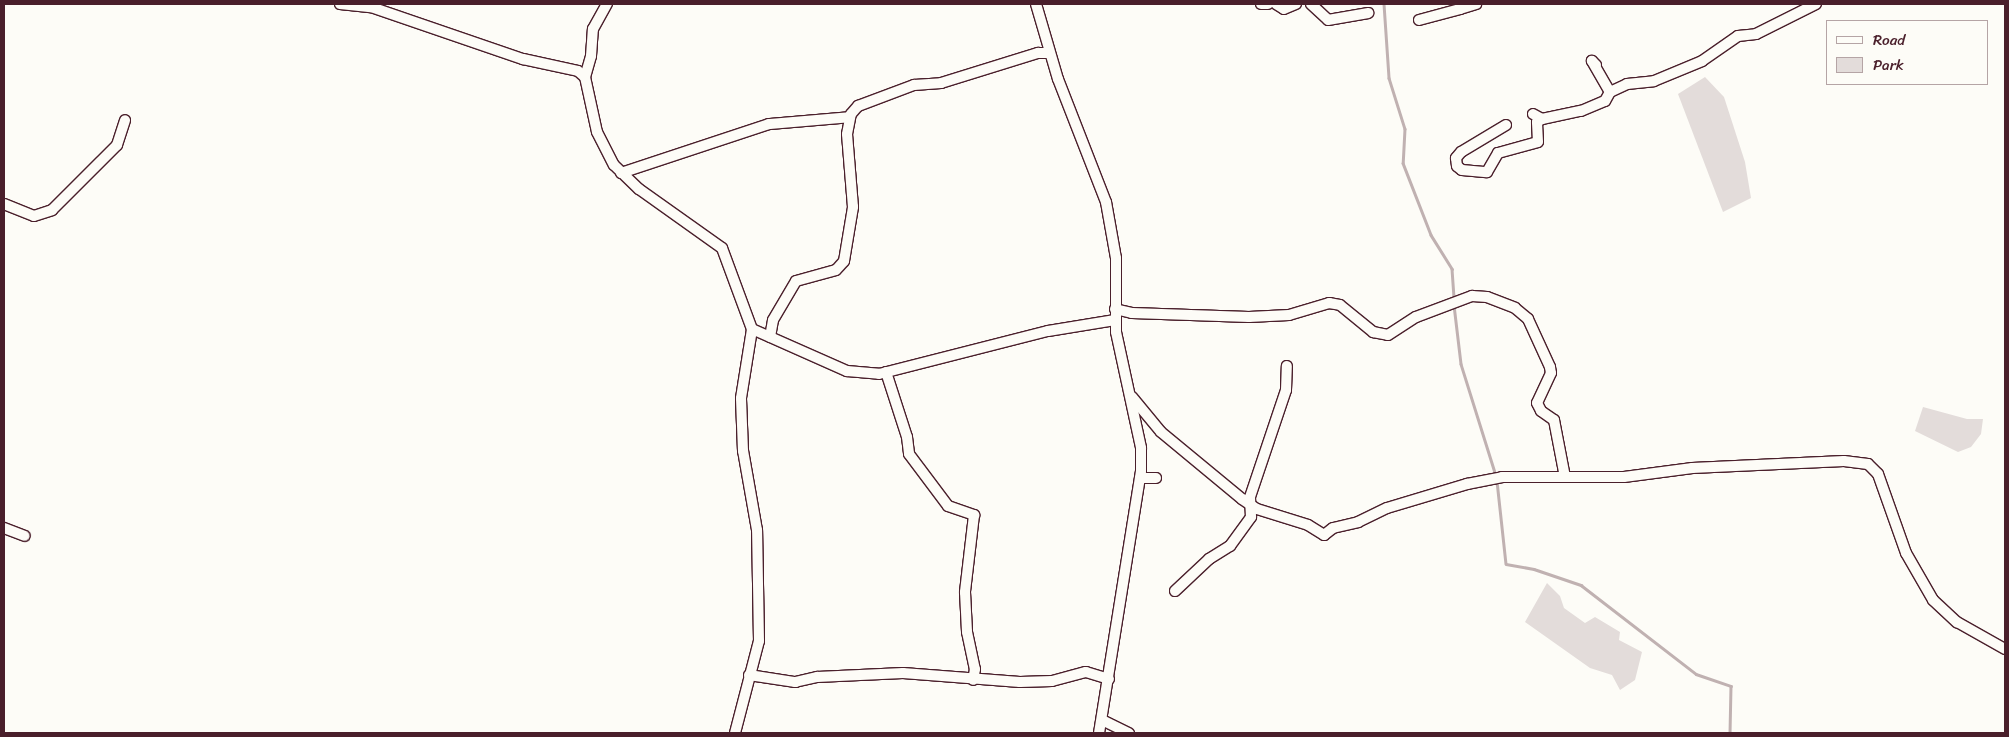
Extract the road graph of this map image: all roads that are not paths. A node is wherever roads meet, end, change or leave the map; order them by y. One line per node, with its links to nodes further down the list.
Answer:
1 (340, 4): 13 (street)
2 (375, 4): 13 (street)
3 (607, 4): 18 (street)
4 (1036, 4): 16 (street)
5 (1261, 4): 6 (street)
6 (1268, 4)
7 (1276, 4): 8 (street)
8 (1296, 4)
9 (1311, 4): 14 (street)
10 (1476, 4): 12 (street)
11 (1816, 4): 19 (street)
12 (1460, 6): 15 (street)
13 (383, 11): 18 (street)
14 (1368, 13)
15 (1419, 20)
16 (1048, 53): 20 (street); 25 (street)
17 (1596, 65): 19 (street)
18 (585, 77): 23 (street)
19 (1610, 92): 22 (street)
20 (850, 116): 23 (street); 28 (street)
21 (125, 120): 24 (street)
22 (1506, 125)
23 (621, 173): 27 (street)
24 (4, 204)
25 (1115, 309): 26 (street); 32 (street)
26 (1115, 320): 30 (street); 31 (street)
27 (752, 329): 28 (street); 40 (street)
28 (770, 337): 30 (street)
29 (1287, 366): 35 (street)
30 (886, 372): 42 (street)
31 (1130, 394): 33 (street); 35 (street)
32 (1565, 477): 35 (street); 39 (street)
33 (1140, 478): 34 (street); 41 (street)
34 (1156, 478)
35 (1253, 506): 38 (street)
36 (4, 528): 37 (street)
37 (25, 536)
38 (1175, 592)
39 (2005, 649)
40 (749, 676): 42 (street); 44 (street)
41 (1109, 679): 42 (street); 43 (street)
42 (973, 680)
43 (1102, 720): 45 (street); 46 (street)
44 (735, 733)
45 (1099, 733)
46 (1129, 733)

